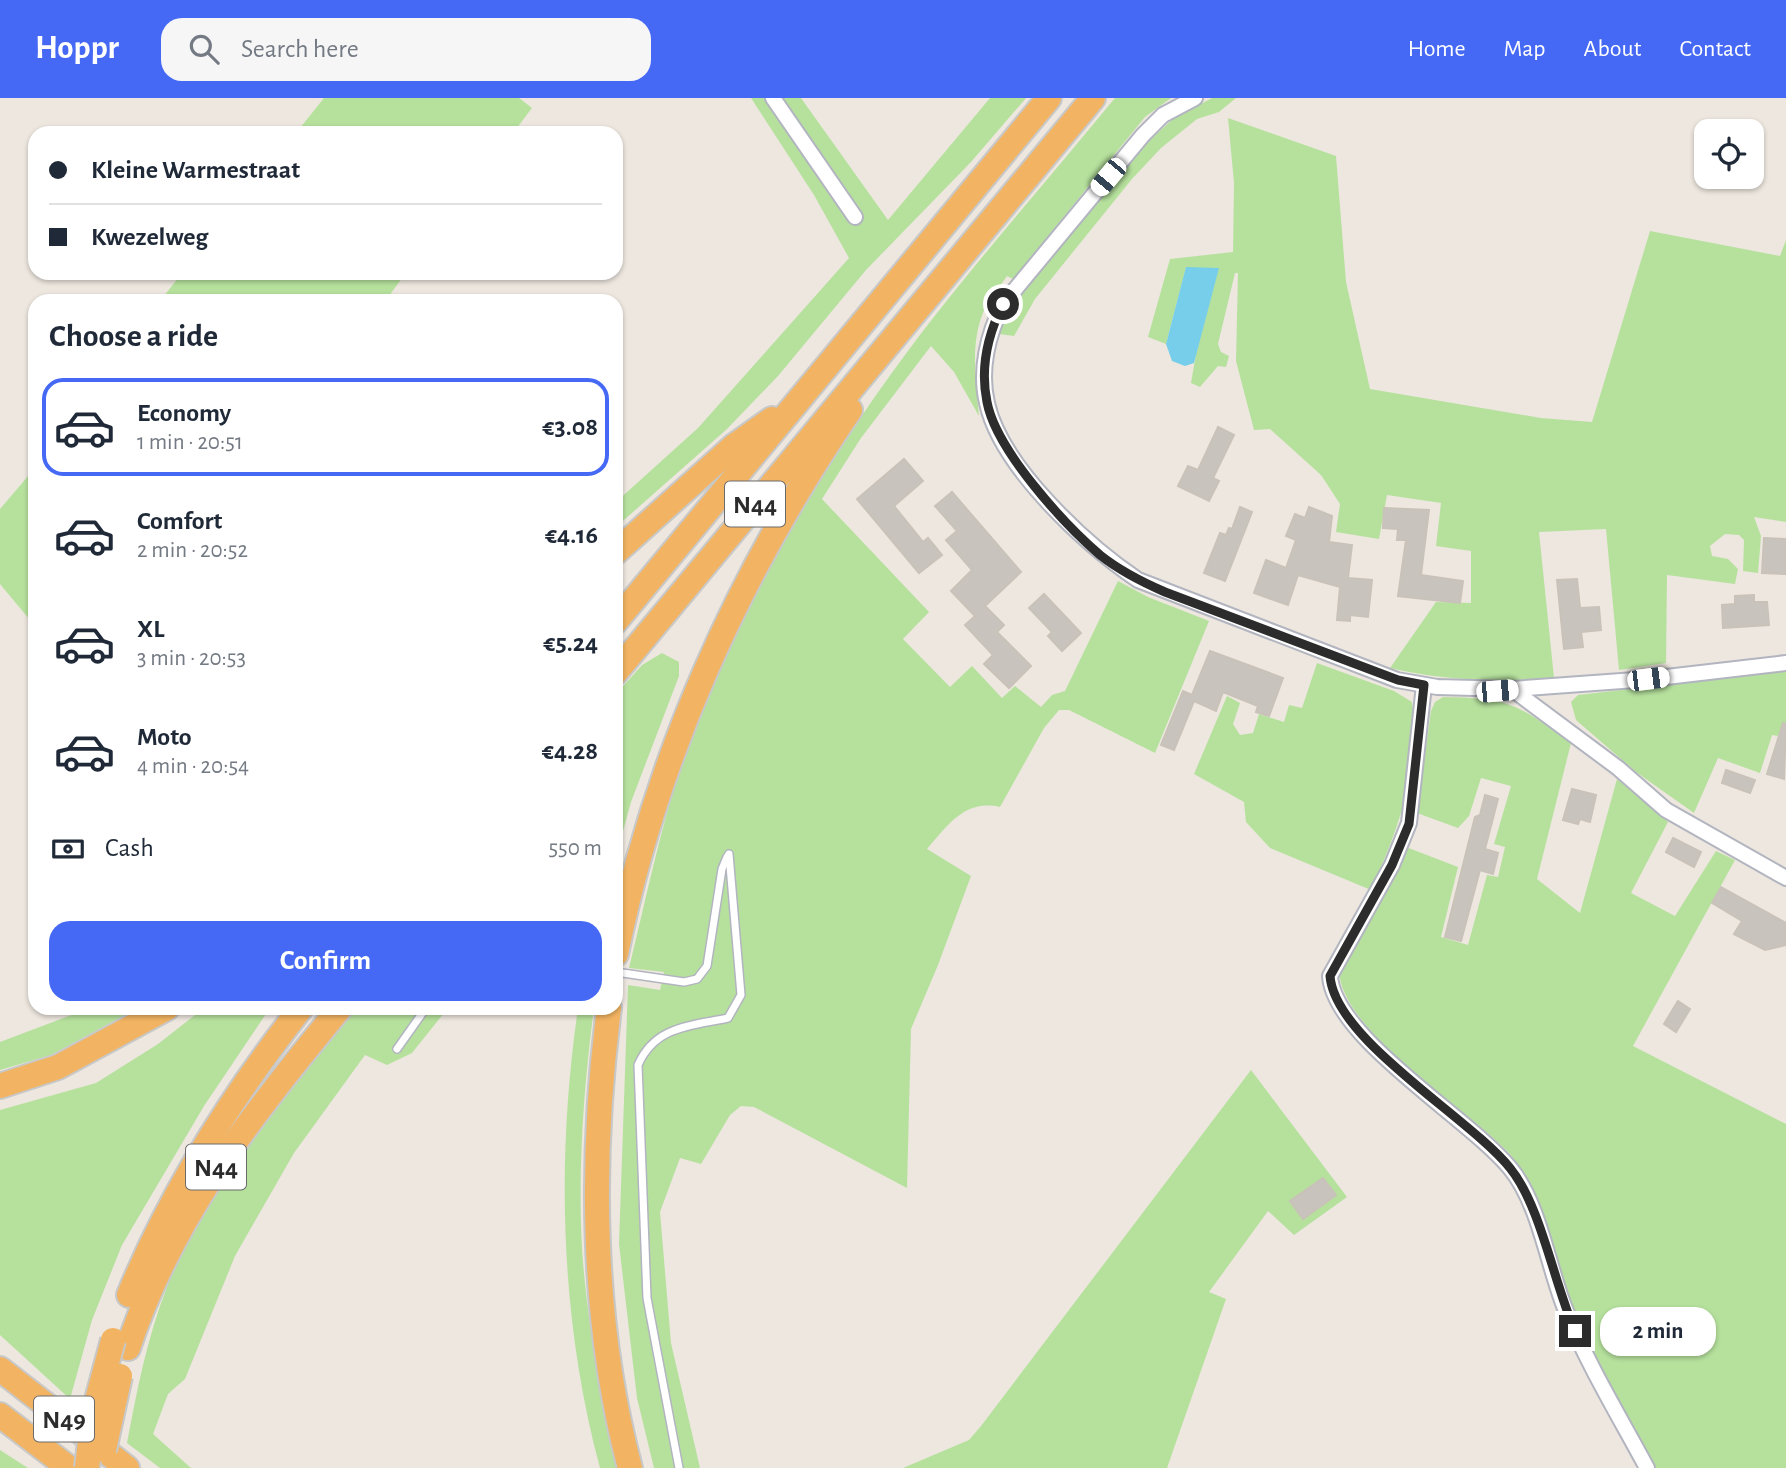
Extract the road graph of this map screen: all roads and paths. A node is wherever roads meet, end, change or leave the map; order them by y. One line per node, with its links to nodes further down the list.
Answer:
1 (773, 98): 5 (street)
2 (1049, 98): 7 (highway, N44)
3 (1093, 98): 6 (highway, N44)
4 (1195, 98): 12 (street)
5 (855, 217)
6 (930, 294): 11 (highway, N44); 15 (highway)
7 (801, 398): 8 (highway, N44); 9 (highway)
8 (623, 546)
9 (623, 613)
10 (1786, 663): 13 (street)
11 (623, 664)
12 (1424, 685): 13 (street); 33 (street)
13 (1512, 689): 14 (street)
14 (1786, 878)
15 (623, 922)
16 (623, 973): 32 (lane)
17 (154, 1015): 23 (highway)
18 (296, 1015): 24 (highway)
19 (334, 1015): 24 (highway, N44)
20 (421, 1015): 22 (lane)
21 (608, 1015): 31 (highway)
22 (397, 1049)
23 (0, 1086)
24 (120, 1344): 28 (highway, bridge); 29 (highway, N44, bridge)
25 (0, 1370): 30 (highway, N49)
26 (0, 1415): 27 (highway, N49)
27 (69, 1468)
28 (87, 1468)
29 (100, 1468)
30 (127, 1468)
31 (630, 1468)
32 (679, 1468)
33 (1647, 1468)

